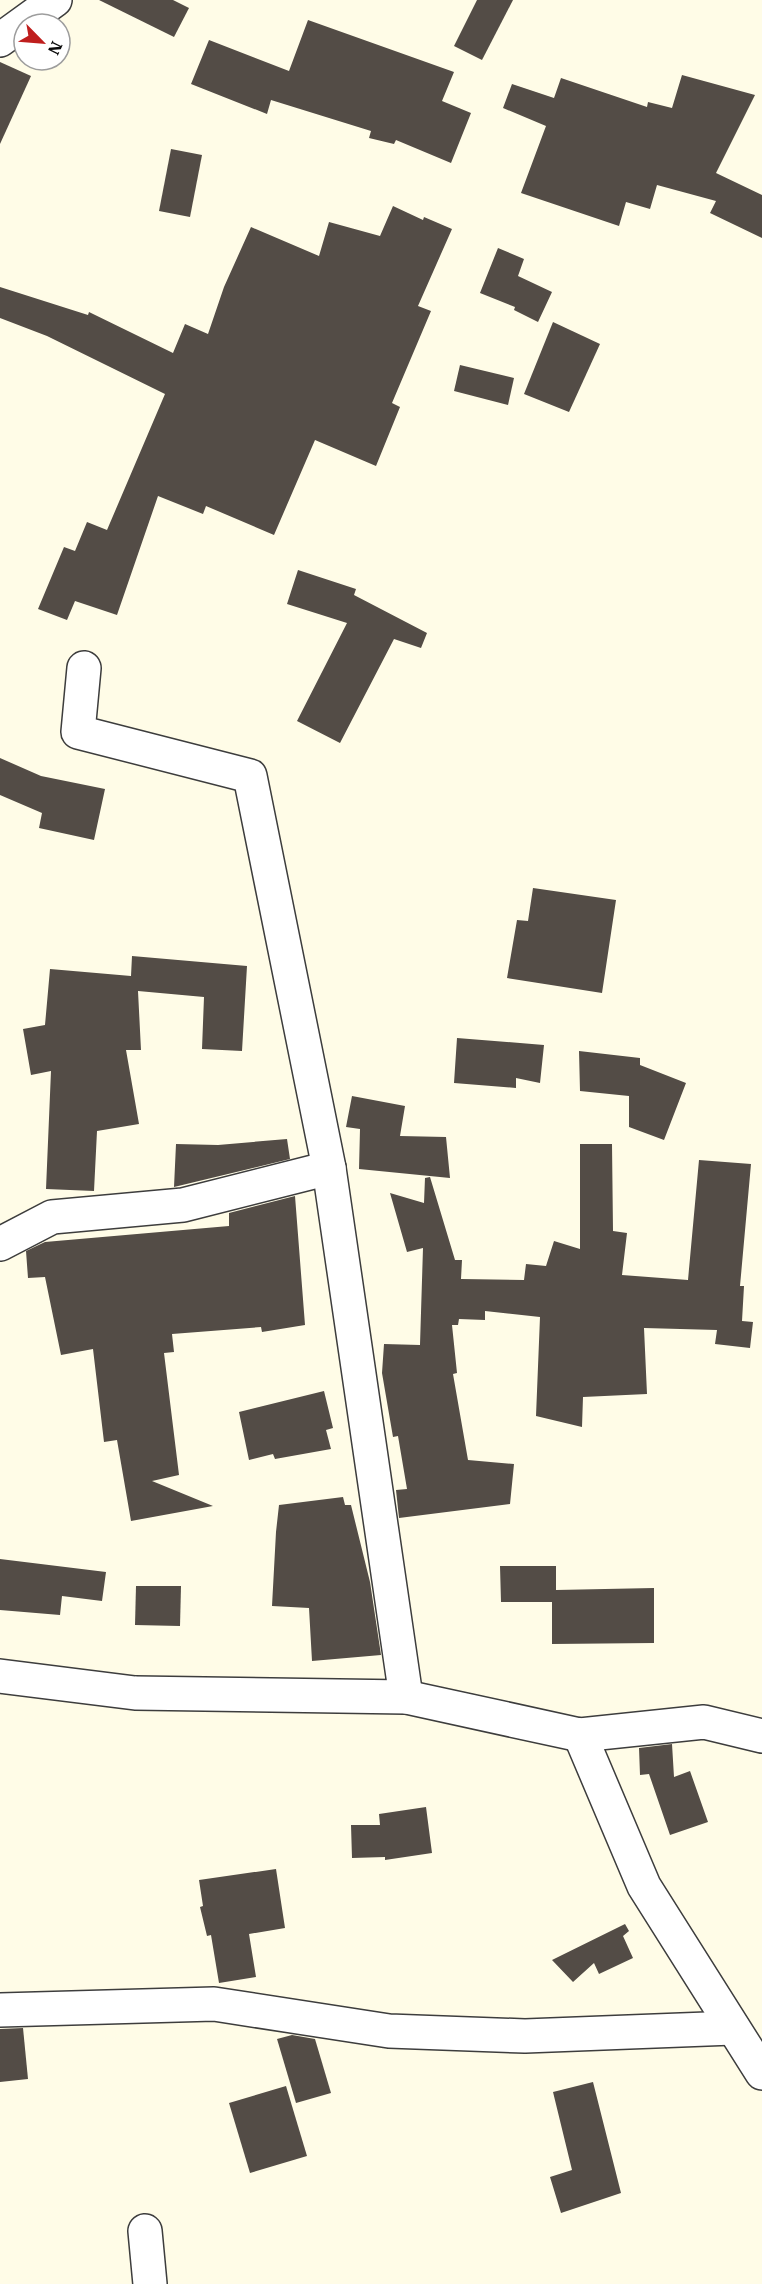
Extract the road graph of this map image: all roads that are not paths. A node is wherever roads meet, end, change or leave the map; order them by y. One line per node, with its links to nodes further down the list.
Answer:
1 (55, 0): 2 (street)
2 (0, 40)
3 (84, 668): 4 (street)
4 (329, 1168): 5 (street); 7 (street)
5 (0, 1244)
6 (0, 1676): 7 (street)
7 (406, 1697): 8 (street)
8 (580, 1735): 9 (street); 11 (street)
9 (762, 1736)
10 (0, 2010): 11 (street)
11 (733, 2028): 12 (street)
12 (762, 2073)
13 (145, 2231): 14 (street)
14 (150, 2284)

